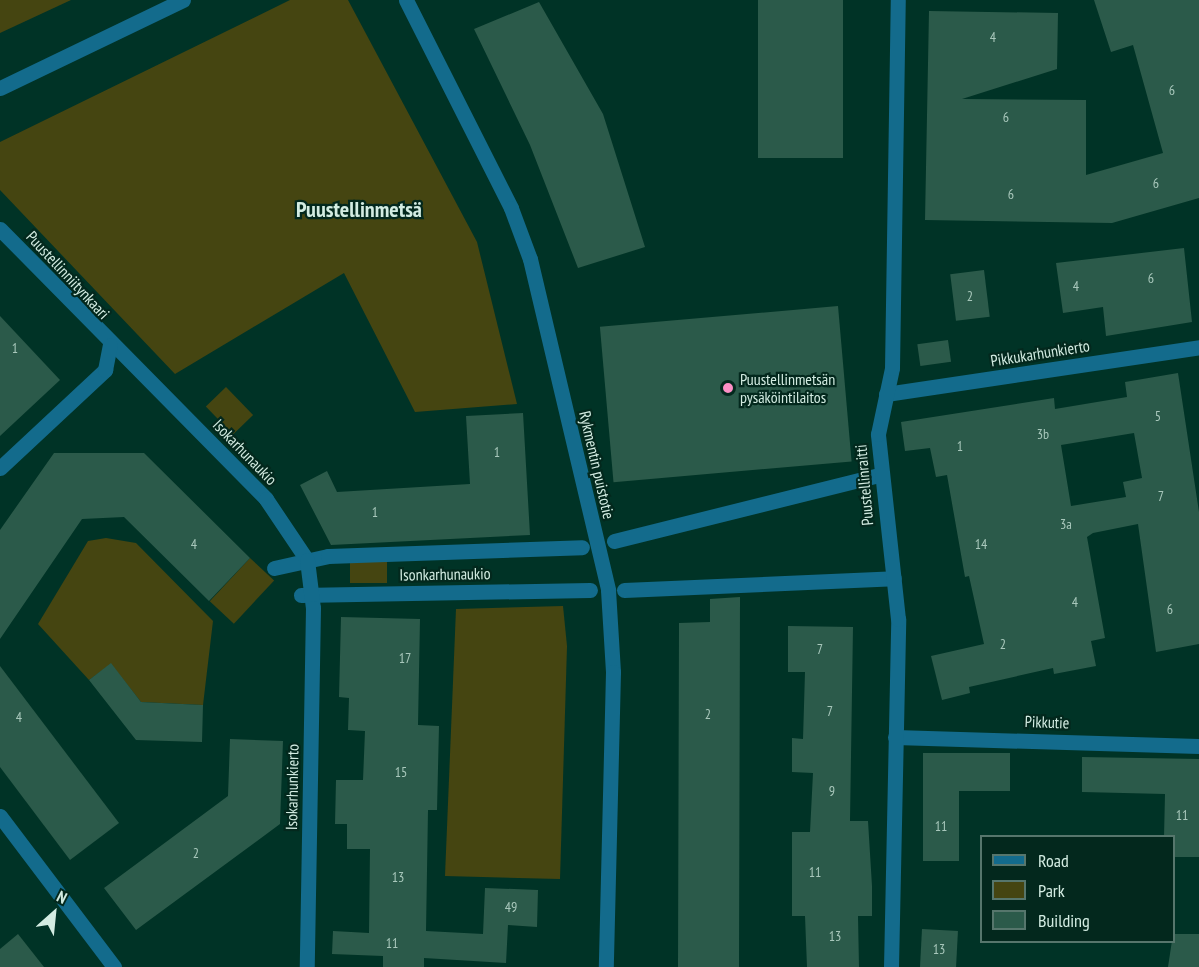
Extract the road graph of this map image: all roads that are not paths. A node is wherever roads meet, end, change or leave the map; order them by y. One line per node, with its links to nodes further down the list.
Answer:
1 (183, 0): 4 (street)
2 (406, 0): 24 (street, Rykmentin puistotie)
3 (898, 0): 8 (street, Puustellinraitti)
4 (0, 88)
5 (0, 229): 6 (street, Puustellinniitynkaari)
6 (110, 345): 9 (street); 13 (street, Isokarhunaukio)
7 (1199, 346): 8 (street, Pikkukarhunkierto)
8 (886, 394): 10 (street, Puustellinraitti)
9 (0, 468)
10 (879, 475): 11 (street); 15 (street, Puustellinraitti)
11 (614, 541)
12 (582, 547): 13 (street)
13 (307, 560): 14 (street); 18 (street, Isokarhunaukio)
14 (274, 568)
15 (894, 578): 17 (street); 19 (street, Puustellinraitti)
16 (590, 590): 18 (street, Isonkarhunaukio)
17 (624, 590)
18 (309, 600): 23 (street, Isokarhunkierto)
19 (895, 737): 20 (street, Pikkutie); 25 (street, Puustellinraitti)
20 (1199, 746)
21 (0, 816): 22 (street)
22 (114, 967)
23 (307, 967)
24 (606, 967)
25 (891, 967)

